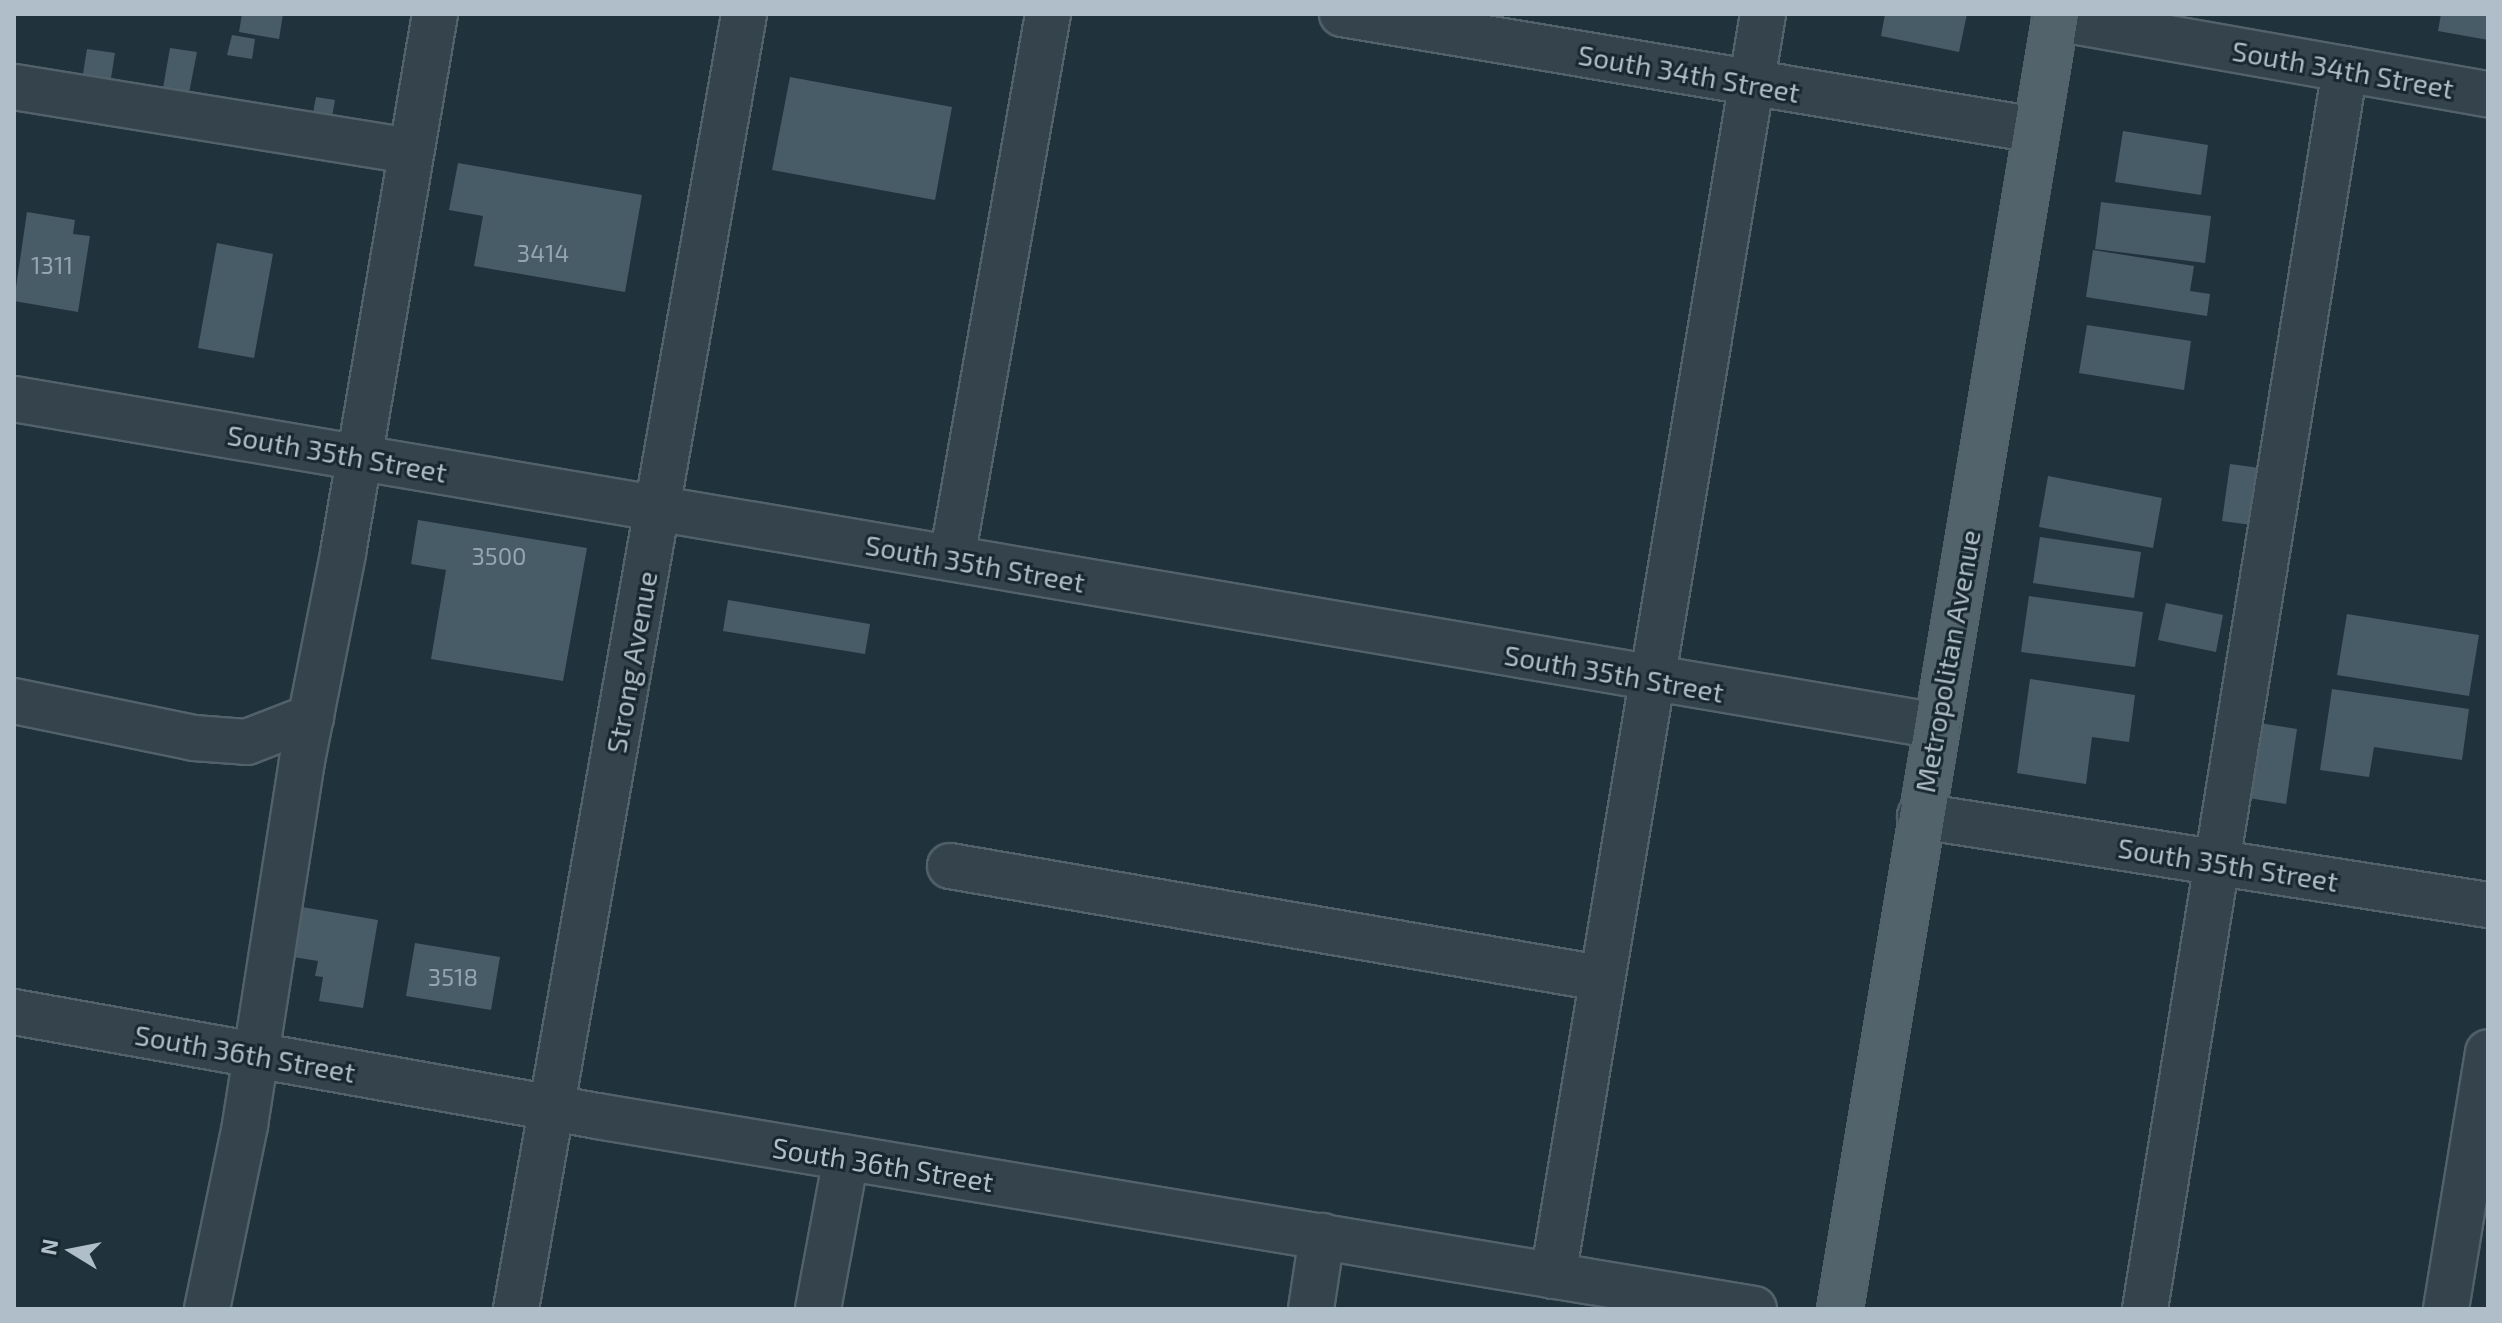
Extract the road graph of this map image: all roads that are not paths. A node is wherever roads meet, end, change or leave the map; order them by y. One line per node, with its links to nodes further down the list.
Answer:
1 (435, 14): 12 (street)
2 (744, 14): 15 (street, Strong Avenue)
3 (1048, 14): 16 (street)
4 (1342, 14): 8 (street, South 34th Street)
5 (1763, 14): 8 (street)
6 (2056, 16): 7 (street, South 34th Street); 11 (main road, Metropolitan Avenue)
7 (2345, 69): 10 (street, South 34th Street); 22 (street)
8 (1749, 84): 11 (street, South 34th Street); 17 (street)
9 (14, 87): 12 (street)
10 (2488, 94)
11 (2036, 130): 20 (main road, Metropolitan Avenue)
12 (411, 151): 14 (street)
13 (14, 399): 14 (street, South 35th Street)
14 (358, 456): 15 (street, South 35th Street); 19 (street)
15 (658, 509): 16 (street, South 35th Street); 29 (street, Strong Avenue)
16 (952, 558): 17 (street, South 35th Street)
17 (1649, 680): 20 (street, South 35th Street); 25 (street)
18 (14, 701): 19 (street)
19 (311, 717): 28 (street)
20 (1937, 726): 21 (main road, Metropolitan Avenue)
21 (1920, 816): 22 (street, South 35th Street); 38 (main road, Metropolitan Avenue)
22 (2215, 862): 24 (street, South 35th Street); 39 (street)
23 (950, 866): 25 (street)
24 (2488, 905)
25 (1600, 978): 32 (street)
26 (14, 1012): 28 (street, South 36th Street)
27 (2488, 1052): 40 (street)
28 (256, 1054): 29 (street, South 36th Street); 33 (street)
29 (552, 1108): 30 (street, South 36th Street); 34 (street, Strong Avenue)
30 (846, 1158): 31 (street, South 36th Street); 35 (street)
31 (1322, 1236): 32 (street, South 36th Street); 36 (street)
32 (1553, 1276): 37 (street, South 36th Street)
33 (207, 1309)
34 (516, 1309)
35 (818, 1309)
36 (1311, 1309)
37 (1754, 1309)
38 (1840, 1309)
39 (2145, 1309)
40 (2446, 1309)

